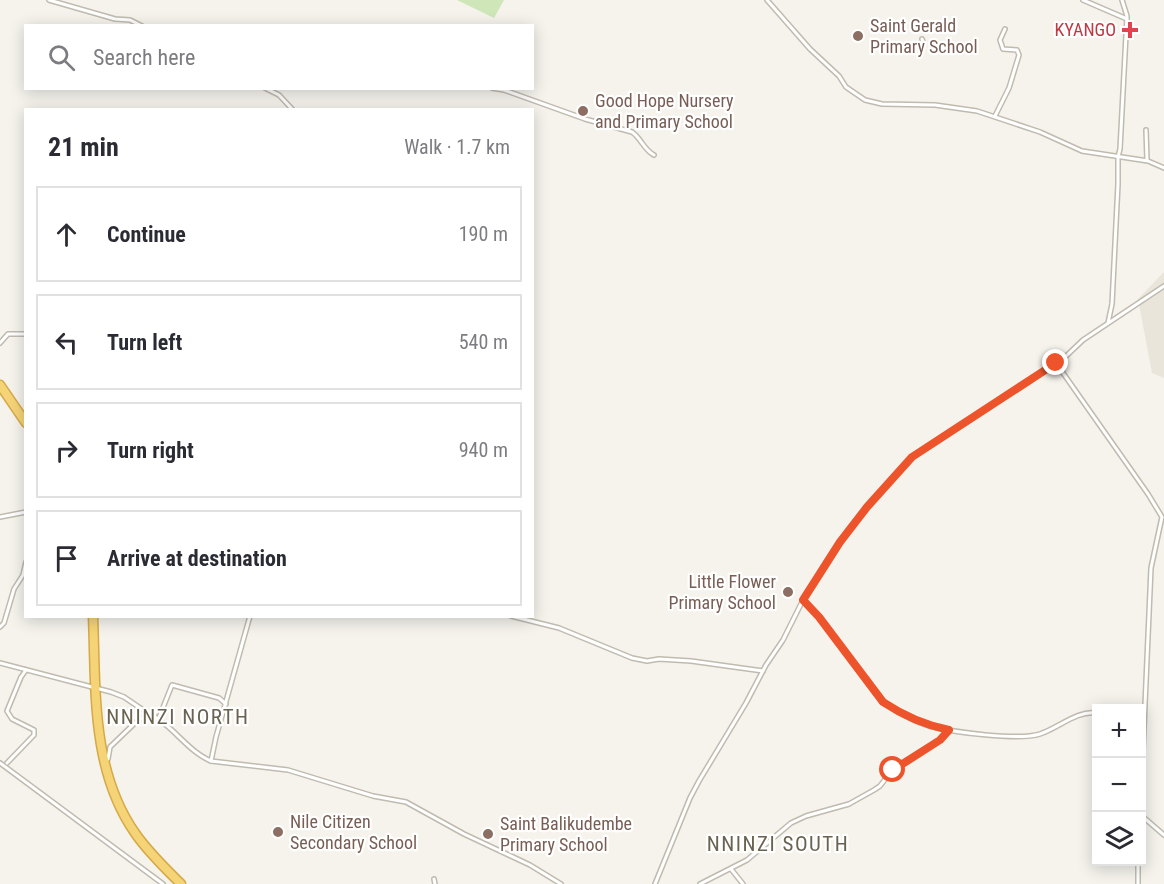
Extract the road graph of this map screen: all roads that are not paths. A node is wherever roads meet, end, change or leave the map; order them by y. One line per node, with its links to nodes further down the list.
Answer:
1 (49, 0): 6 (street)
2 (767, 0): 11 (street)
3 (1083, 0): 5 (street)
4 (1122, 0): 5 (street)
5 (1127, 19): 14 (street)
6 (138, 24)
7 (1005, 28): 11 (street)
8 (269, 90): 10 (street)
9 (500, 90): 13 (street)
10 (290, 108)
11 (995, 116): 14 (street)
12 (1146, 130): 15 (street)
13 (654, 155)
14 (1118, 157): 15 (street); 18 (street)
15 (1148, 161): 16 (street)
16 (1164, 168)
17 (1164, 286): 18 (street)
18 (1107, 324): 21 (street)
19 (24, 334): 20 (street)
20 (0, 343)
21 (1056, 363): 27 (street); 37 (street)
22 (0, 385): 23 (highway)
23 (24, 420)
24 (24, 512): 25 (street)
25 (0, 517)
26 (24, 571): 31 (street)
27 (803, 600): 34 (street); 41 (street)
28 (93, 618): 35 (highway)
29 (249, 618): 36 (street)
30 (519, 618): 34 (street)
31 (0, 627)
32 (0, 663): 33 (street)
33 (26, 670): 35 (street); 44 (street)
34 (763, 671): 55 (street)
35 (96, 688): 38 (street); 46 (highway)
36 (226, 704): 40 (street); 42 (street)
37 (1144, 704)
38 (149, 714): 40 (street); 46 (street)
39 (1092, 714): 41 (street)
40 (158, 720): 42 (street)
41 (949, 730): 49 (street)
42 (211, 761): 54 (street)
43 (0, 763): 51 (street)
44 (7, 763)
45 (1146, 819): 47 (street)
46 (128, 823): 52 (highway)
47 (1164, 835)
48 (1138, 866): 58 (street)
49 (730, 869): 56 (street); 57 (street)
50 (434, 879): 53 (street)
51 (163, 884)
52 (181, 884)
53 (435, 884)
54 (561, 884)
55 (655, 884)
56 (700, 884)
57 (743, 884)
58 (1138, 884)

